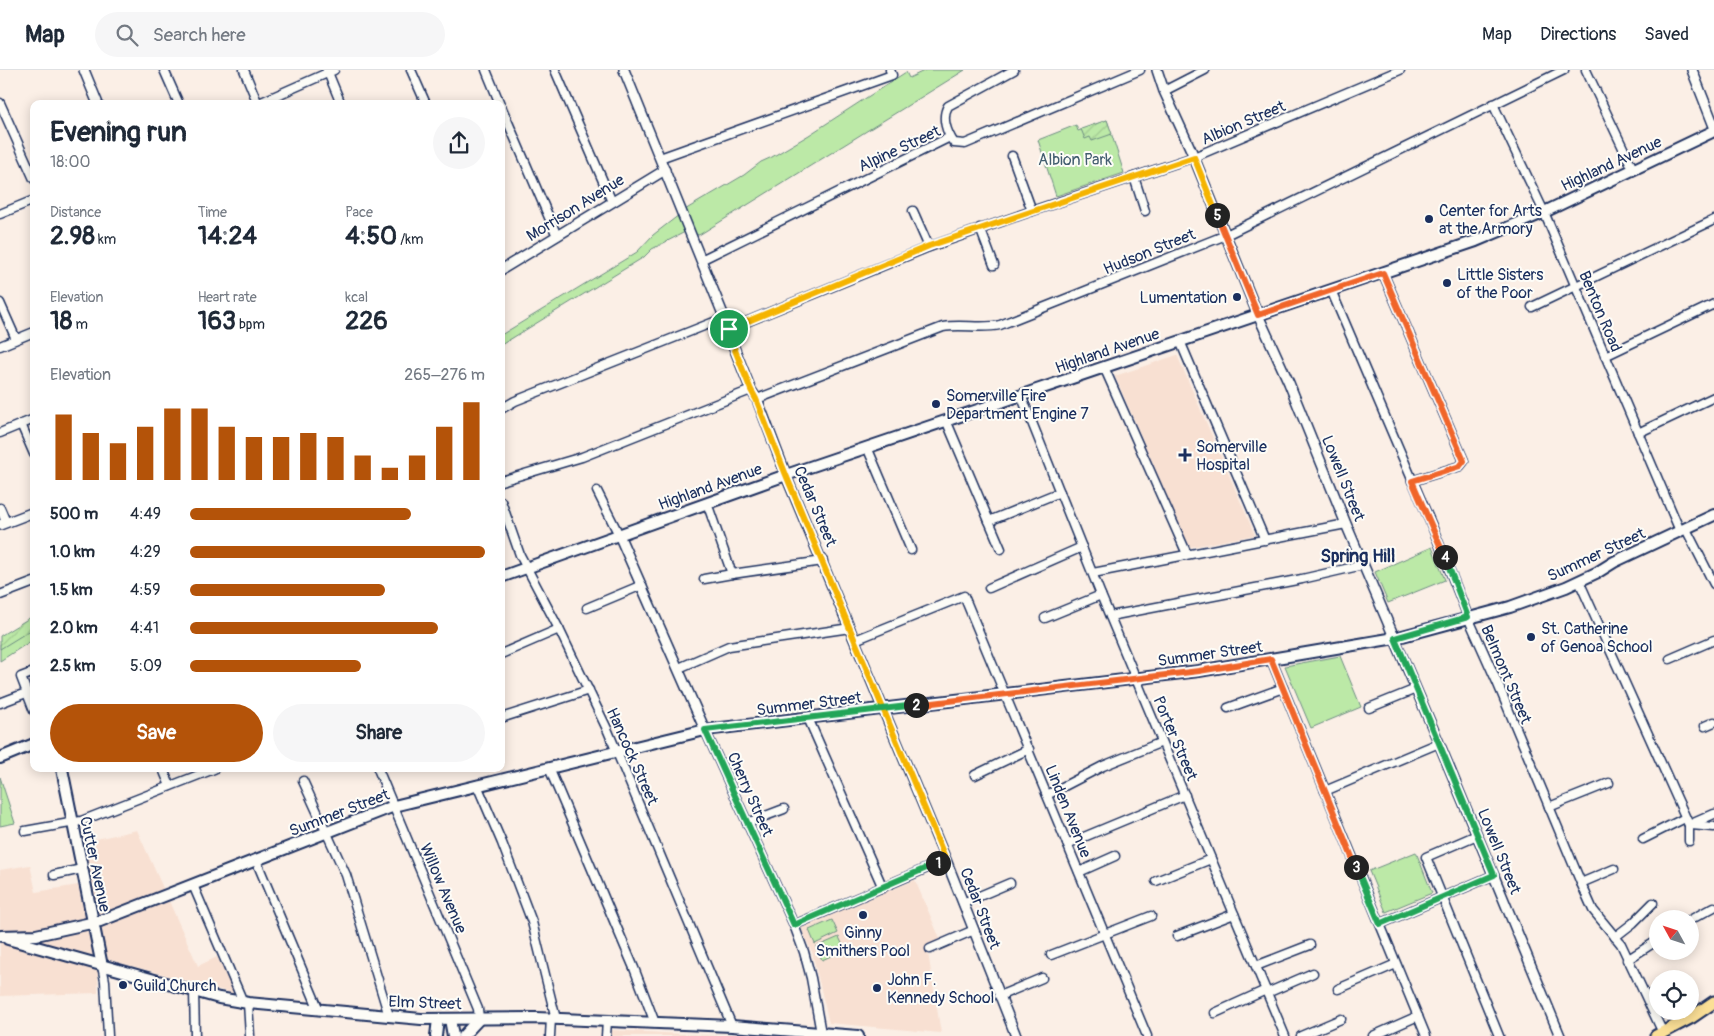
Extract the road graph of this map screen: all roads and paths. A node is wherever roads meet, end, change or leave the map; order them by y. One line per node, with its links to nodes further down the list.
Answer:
1 (84, 70): 19 (street)
2 (164, 70): 20 (street)
3 (244, 70): 21 (street)
4 (411, 70): 24 (street)
5 (486, 70): 25 (street)
6 (555, 70): 40 (street)
7 (624, 70): 34 (street, Cedar Street)
8 (890, 70): 34 (street)
9 (1014, 70): 31 (street)
10 (1140, 70): 31 (street, Alpine Street)
11 (1157, 70): 18 (street, Lowell Street)
12 (1204, 70): 18 (street)
13 (1400, 70): 33 (street, Albion Street)
14 (1564, 70): 27 (street, Hudson Street)
15 (1586, 70): 35 (street)
16 (1692, 70): 29 (street)
17 (329, 71): 22 (street); 23 (street)
18 (1164, 91): 33 (street, Lowell Street)
19 (96, 100)
20 (177, 100)
21 (256, 100)
22 (267, 100)
23 (340, 100)
24 (424, 100)
25 (499, 100)
26 (0, 103): 36 (street)
27 (1493, 104): 44 (street, Benton Road); 48 (street, Hudson Street)
28 (505, 115): 49 (street)
29 (1714, 126)
30 (1714, 131): 35 (main road, Highland Avenue)
31 (950, 137): 51 (street, Alpine Street)
32 (1012, 156): 41 (street)
33 (1194, 157): 38 (street, Albion Street); 48 (street, Lowell Street)
34 (660, 158): 37 (street, Cedar Street)
35 (1633, 169): 44 (main road, Highland Avenue)
36 (30, 170)
37 (665, 170): 40 (street, Morrison Avenue); 51 (street, Cedar Street)
38 (1134, 177): 41 (street, Albion Street); 43 (street)
39 (30, 202): 45 (street)
40 (612, 202): 49 (street, Morrison Avenue)
41 (1032, 210): 47 (street, Albion Street)
42 (913, 211): 50 (street)
43 (1145, 211)
44 (1544, 212): 54 (main road, Highland Avenue); 55 (street, Benton Road)
45 (0, 214)
46 (1714, 220): 55 (street)
47 (980, 228): 50 (street, Albion Street); 52 (street)
48 (1226, 235): 60 (street, Lowell Street); 72 (street, Hudson Street)
49 (556, 236): 53 (street, Morrison Avenue)
50 (929, 246): 62 (street, Albion Street)
51 (701, 260): 61 (street, Cedar Street)
52 (994, 265)
53 (505, 268)
54 (1383, 273): 56 (main road, Highland Avenue); 83 (street)
55 (1576, 286): 59 (street); 67 (street, Benton Road)
56 (1331, 290): 60 (main road, Highland Avenue); 83 (street, Belmont Street)
57 (0, 303): 64 (street)
58 (1714, 304): 67 (street)
59 (1532, 307)
60 (1258, 315): 65 (main road, Highland Avenue); 93 (street, Lowell Street)
61 (724, 318): 62 (street, Cedar Street); 73 (street)
62 (729, 329): 69 (street, Cedar Street)
63 (30, 334): 64 (street)
64 (16, 339): 66 (street)
65 (1180, 341): 68 (main road, Highland Avenue); 96 (street)
66 (0, 346)
67 (1606, 356): 77 (street, Benton Road)
68 (1104, 367): 70 (main road, Highland Avenue); 100 (street)
69 (751, 390): 72 (street, Cedar Street); 82 (street)
70 (1021, 395): 74 (main road, Highland Avenue); 85 (street, Porter Street)
71 (1714, 397): 77 (street)
72 (756, 399): 81 (street, Cedar Street)
73 (505, 407)
74 (946, 420): 80 (main road, Highland Avenue); 91 (street)
75 (30, 421): 76 (street)
76 (21, 424): 78 (street); 79 (street)
77 (1638, 432): 94 (street, Benton Road)
78 (0, 433)
79 (30, 445)
80 (867, 447): 81 (main road, Highland Avenue); 99 (street)
81 (786, 475): 86 (main road, Highland Avenue); 101 (street, Cedar Street)
82 (505, 481)
83 (1412, 481): 117 (street, Belmont Street)
84 (597, 491): 95 (street, Cherry Street)
85 (1060, 492): 91 (street); 97 (street, Porter Street)
86 (707, 503): 95 (main road, Highland Avenue); 105 (street)
87 (0, 508): 92 (street)
88 (505, 512): 103 (street, Hancock Street)
89 (30, 513): 92 (street)
90 (1714, 515): 94 (main road, Summer Street)
91 (989, 521): 98 (street)
92 (3, 523)
93 (1346, 524): 96 (street); 102 (street, Lowell Street)
94 (1683, 530): 108 (main road, Summer Street); 110 (street, Benton Road)
95 (619, 535): 103 (main road, Highland Avenue); 111 (street, Cherry Street)
96 (1265, 540): 100 (street)
97 (1082, 547): 104 (street, Porter Street); 112 (street)
98 (1001, 549)
99 (910, 550)
100 (1187, 554): 104 (street)
101 (823, 561): 105 (street); 119 (street, Cedar Street)
102 (1363, 565): 116 (street); 121 (street, Lowell Street)
103 (526, 568): 106 (main road, Highland Avenue); 120 (street, Hancock Street)
104 (1092, 573): 114 (street, Porter Street)
105 (732, 574): 107 (street)
106 (505, 576)
107 (704, 579)
108 (1578, 582): 117 (main road, Summer Street); 168 (street)
109 (30, 584): 113 (street)
110 (1714, 584)
111 (642, 585): 115 (street); 127 (street, Cherry Street)
112 (989, 588)
113 (0, 595)
114 (1101, 595): 116 (street, Porter Street); 118 (street)
115 (587, 608)
116 (1110, 616): 129 (street, Porter Street)
117 (1468, 617): 121 (main road, Summer Street); 165 (street, Belmont Street)
118 (1045, 618)
119 (850, 628): 122 (street, Cedar Street); 127 (street)
120 (559, 629): 124 (street); 131 (street, Hancock Street)
121 (1395, 638): 125 (main road, Summer Street); 132 (street, Lowell Street)
122 (855, 640): 134 (street, Linden Avenue); 139 (street, Cedar Street)
123 (1714, 640): 126 (street)
124 (505, 652)
125 (1271, 659): 129 (main road, Summer Street); 130 (street)
126 (1670, 659)
127 (679, 668): 144 (street, Cherry Street)
128 (30, 674): 133 (street)
129 (1136, 678): 134 (main road, Summer Street); 145 (street, Porter Street)
130 (1283, 688): 137 (street); 161 (street)
131 (589, 690): 140 (street); 149 (street, Hancock Street)
132 (1416, 690): 138 (street); 146 (street, Lowell Street)
133 (26, 693): 135 (street); 136 (street)
134 (1006, 694): 139 (main road, Summer Street); 148 (street, Linden Avenue)
135 (30, 702)
136 (0, 703)
137 (1228, 708)
138 (1369, 708)
139 (883, 709): 141 (main road, Summer Street); 182 (street, Cedar Street)
140 (505, 717)
141 (808, 718): 144 (main road, Summer Street); 192 (street)
142 (1714, 722): 143 (street)
143 (1706, 726)
144 (705, 730): 149 (main road, Summer Street); 170 (street, Cherry Street)
145 (1162, 742): 162 (street); 163 (street, Porter Street)
146 (1439, 743): 161 (street); 175 (street, Lowell Street)
147 (30, 748): 150 (main road)
148 (1029, 749): 156 (street); 162 (street, Linden Avenue)
149 (617, 751): 151 (main road, Summer Street); 235 (street, Hancock Street)
150 (0, 758)
151 (549, 768): 159 (main road, Summer Street); 234 (street)
152 (63, 772): 169 (main road, Cutter Avenue)
153 (164, 772): 160 (street)
154 (206, 772): 160 (street)
155 (379, 772): 164 (street, Willow Avenue)
156 (975, 775)
157 (303, 781): 174 (street)
158 (1608, 783): 165 (street)
159 (476, 785): 164 (main road, Summer Street); 229 (street)
160 (170, 786): 169 (street)
161 (1325, 791): 201 (street)
162 (1047, 795): 178 (street, Linden Avenue)
163 (1184, 795): 178 (street); 180 (street, Porter Street)
164 (394, 806): 174 (main road, Summer Street); 228 (street, Willow Avenue)
165 (1549, 807): 190 (street, Belmont Street)
166 (784, 809): 170 (street)
167 (1714, 814): 171 (street)
168 (1685, 818): 171 (street); 176 (street)
169 (72, 822): 173 (street); 183 (main road, Cutter Avenue)
170 (747, 822): 202 (street, Cherry Street)
171 (1689, 825): 172 (street); 177 (street)
172 (1714, 827)
173 (25, 831)
174 (326, 833): 181 (main road, Summer Street); 226 (street)
175 (1477, 835): 187 (street, Lowell Street); 193 (street)
176 (1644, 839)
177 (1689, 841)
178 (1067, 844): 185 (street, Linden Avenue)
179 (1115, 856): 185 (street)
180 (1211, 859): 188 (street); 197 (street, Porter Street)
181 (256, 860): 191 (main road, Summer Street); 224 (street)
182 (946, 860): 192 (street); 194 (street, Cedar Street)
183 (82, 869): 186 (street); 200 (main road, Cutter Avenue)
184 (1614, 869): 190 (street)
185 (1079, 872): 204 (street, Linden Avenue)
186 (54, 875)
187 (1494, 875): 193 (street); 255 (street, Lowell Street)
188 (1156, 881)
189 (1010, 883): 194 (street)
190 (1581, 884): 207 (street, Belmont Street)
191 (193, 885): 200 (main road, Summer Street); 222 (street)
192 (883, 888): 202 (street)
193 (1442, 898): 201 (street); 254 (street)
194 (964, 903): 203 (street, Cedar Street)
195 (1653, 903): 207 (street)
196 (1714, 907): 198 (street)
197 (1234, 914): 206 (street); 215 (street, Porter Street)
198 (1699, 915)
199 (1150, 916): 204 (street)
200 (93, 923): 205 (main road, Summer Street); 214 (main road, Cutter Avenue)
201 (1380, 924): 213 (street)
202 (794, 925): 237 (street, Cherry Street)
203 (974, 930): 210 (street); 221 (street, Cedar Street)
204 (1105, 934): 211 (street); 249 (street, Linden Avenue)
205 (0, 936): 214 (main road, Elm Street)
206 (1177, 936)
207 (1615, 937): 212 (street, Belmont Street)
208 (1310, 945): 215 (street)
209 (1649, 946): 212 (street)
210 (930, 949)
211 (1051, 955)
212 (1627, 960): 238 (street, Belmont Street)
213 (1396, 964): 218 (street); 227 (street)
214 (102, 966): 219 (main road, Elm Street); 239 (street)
215 (1256, 966): 220 (street, Porter Street)
216 (1313, 973): 220 (street)
217 (1042, 978): 221 (street)
218 (1338, 989)
219 (194, 991): 222 (main road, Elm Street); 240 (street)
220 (1266, 992): 225 (street); 250 (street, Porter Street)
221 (1000, 996): 248 (street, Cedar Street)
222 (246, 1002): 224 (main road, Elm Street); 241 (street)
223 (1714, 1002): 238 (main road)
224 (319, 1010): 226 (main road, Elm Street)
225 (1215, 1013)
226 (388, 1016): 231 (main road, Elm Street)
227 (1418, 1016): 252 (street); 253 (street)
228 (479, 1019): 229 (main road, Elm Street); 232 (main road, Elm Street); 244 (main road)
229 (554, 1019): 233 (main road, Elm Street); 245 (street)
230 (1341, 1019): 251 (street)
231 (438, 1020): 232 (main road, Elm Street); 242 (main road)
232 (450, 1020): 243 (main road)
233 (607, 1021): 234 (main road, Elm Street); 246 (street)
234 (656, 1023): 235 (main road, Elm Street)
235 (732, 1026): 236 (main road, Elm Street)
236 (758, 1032): 237 (main road, Elm Street)
237 (820, 1033): 247 (main road, Elm Street)
238 (1660, 1034)
239 (108, 1036)
240 (194, 1036)
241 (250, 1036)
242 (436, 1036)
243 (453, 1036)
244 (463, 1036)
245 (550, 1036)
246 (606, 1036)
247 (856, 1036)
248 (1016, 1036)
249 (1148, 1036)
250 (1285, 1036)
251 (1301, 1036)
252 (1372, 1036)
253 (1426, 1036)
254 (1499, 1036)
255 (1560, 1036)

